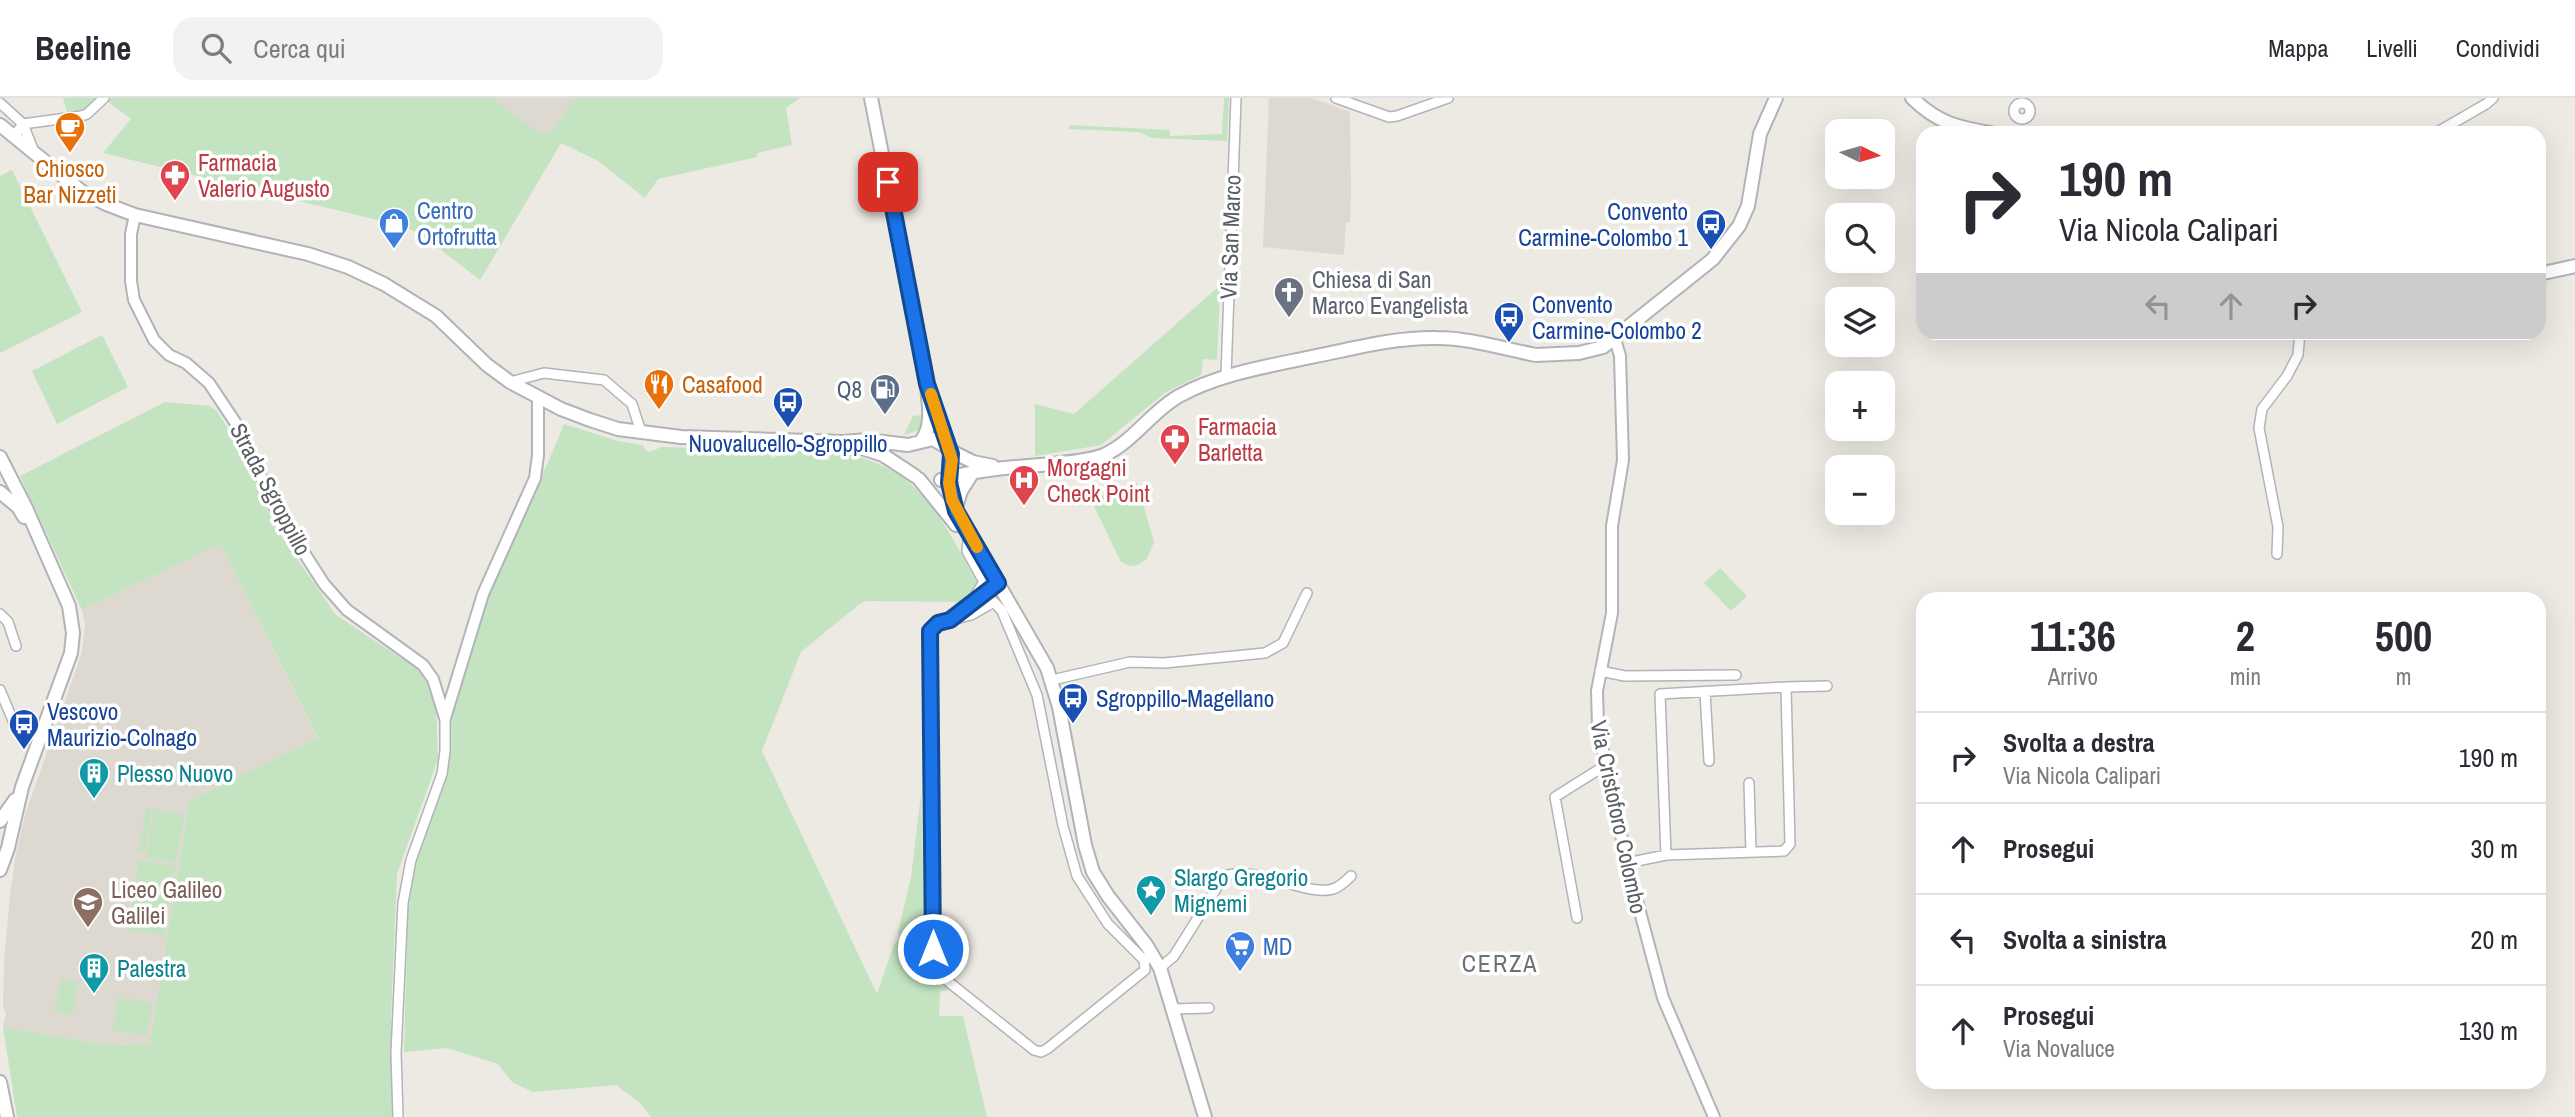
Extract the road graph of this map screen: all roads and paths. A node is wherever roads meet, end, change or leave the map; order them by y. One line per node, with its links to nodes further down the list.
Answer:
1 (104, 98): 10 (street)
2 (871, 98): 23 (main road)
3 (1236, 98): 21 (street, Via San Marco)
4 (1336, 98): 5 (street)
5 (1448, 98)
6 (1776, 98): 19 (main road)
7 (1912, 98): 12 (main road)
8 (2493, 98): 13 (street)
9 (0, 103): 10 (street)
10 (23, 124): 14 (street); 15 (street)
11 (0, 125): 14 (main road)
12 (1956, 126)
13 (2449, 126)
14 (14, 136): 15 (main road)
15 (34, 153): 16 (main road)
16 (135, 215): 22 (main road); 54 (street, Strada Sgroppillo)
17 (2575, 266): 18 (main road)
18 (2546, 272)
19 (1615, 339): 21 (main road); 47 (street, Via Cristoforo Colombo)
20 (2299, 340): 39 (street)
21 (1226, 376): 30 (main road)
22 (510, 382): 24 (main road); 25 (street)
23 (927, 384): 27 (main road); 28 (main road)
24 (538, 398): 25 (main road); 54 (street)
25 (642, 432): 26 (main road)
26 (843, 442): 27 (main road); 33 (main road)
27 (919, 442): 28 (main road); 33 (main road)
28 (949, 449): 30 (main road); 32 (main road)
29 (0, 457): 37 (main road)
30 (1007, 468): 31 (main road)
31 (973, 472): 32 (main road); 35 (main road)
32 (947, 476): 33 (main road); 35 (main road)
33 (917, 478): 36 (main road)
34 (0, 492): 37 (main road)
35 (956, 511): 38 (main road)
36 (968, 541): 38 (main road); 42 (street)
37 (39, 542): 59 (main road)
38 (981, 554): 40 (main road)
39 (2277, 554)
40 (998, 583): 42 (street); 43 (main road)
41 (1307, 593): 49 (street)
42 (968, 606): 45 (street)
43 (1007, 608): 45 (street); 49 (main road); 68 (street)
44 (0, 614): 46 (street)
45 (950, 620): 68 (street)
46 (16, 646)
47 (1600, 671): 48 (street); 57 (street, Via Cristoforo Colombo)
48 (1736, 675)
49 (1052, 680): 68 (main road)
50 (1827, 686): 51 (street)
51 (1786, 687): 53 (street); 62 (street)
52 (0, 690): 55 (street)
53 (1705, 692): 56 (street); 63 (street)
54 (445, 718): 74 (street, Strada Sgroppillo)
55 (14, 723)
56 (1709, 761)
57 (1606, 765): 64 (street, Via Cristoforo Colombo); 67 (street)
58 (1749, 783): 62 (street)
59 (22, 787): 60 (main road); 65 (main road)
60 (0, 821)
61 (0, 849): 65 (main road)
62 (1751, 852): 63 (street)
63 (1666, 855): 64 (street)
64 (1627, 863): 76 (street, Via Cristoforo Colombo)
65 (1, 870)
66 (1351, 876): 69 (street)
67 (1577, 918)
68 (1149, 958): 69 (main road)
69 (1160, 968): 71 (main road)
70 (1209, 1007): 71 (street)
71 (1173, 1009): 75 (main road)
72 (0, 1082): 73 (main road)
73 (7, 1117)
74 (398, 1117)
75 (1205, 1117)
76 (1714, 1117)

